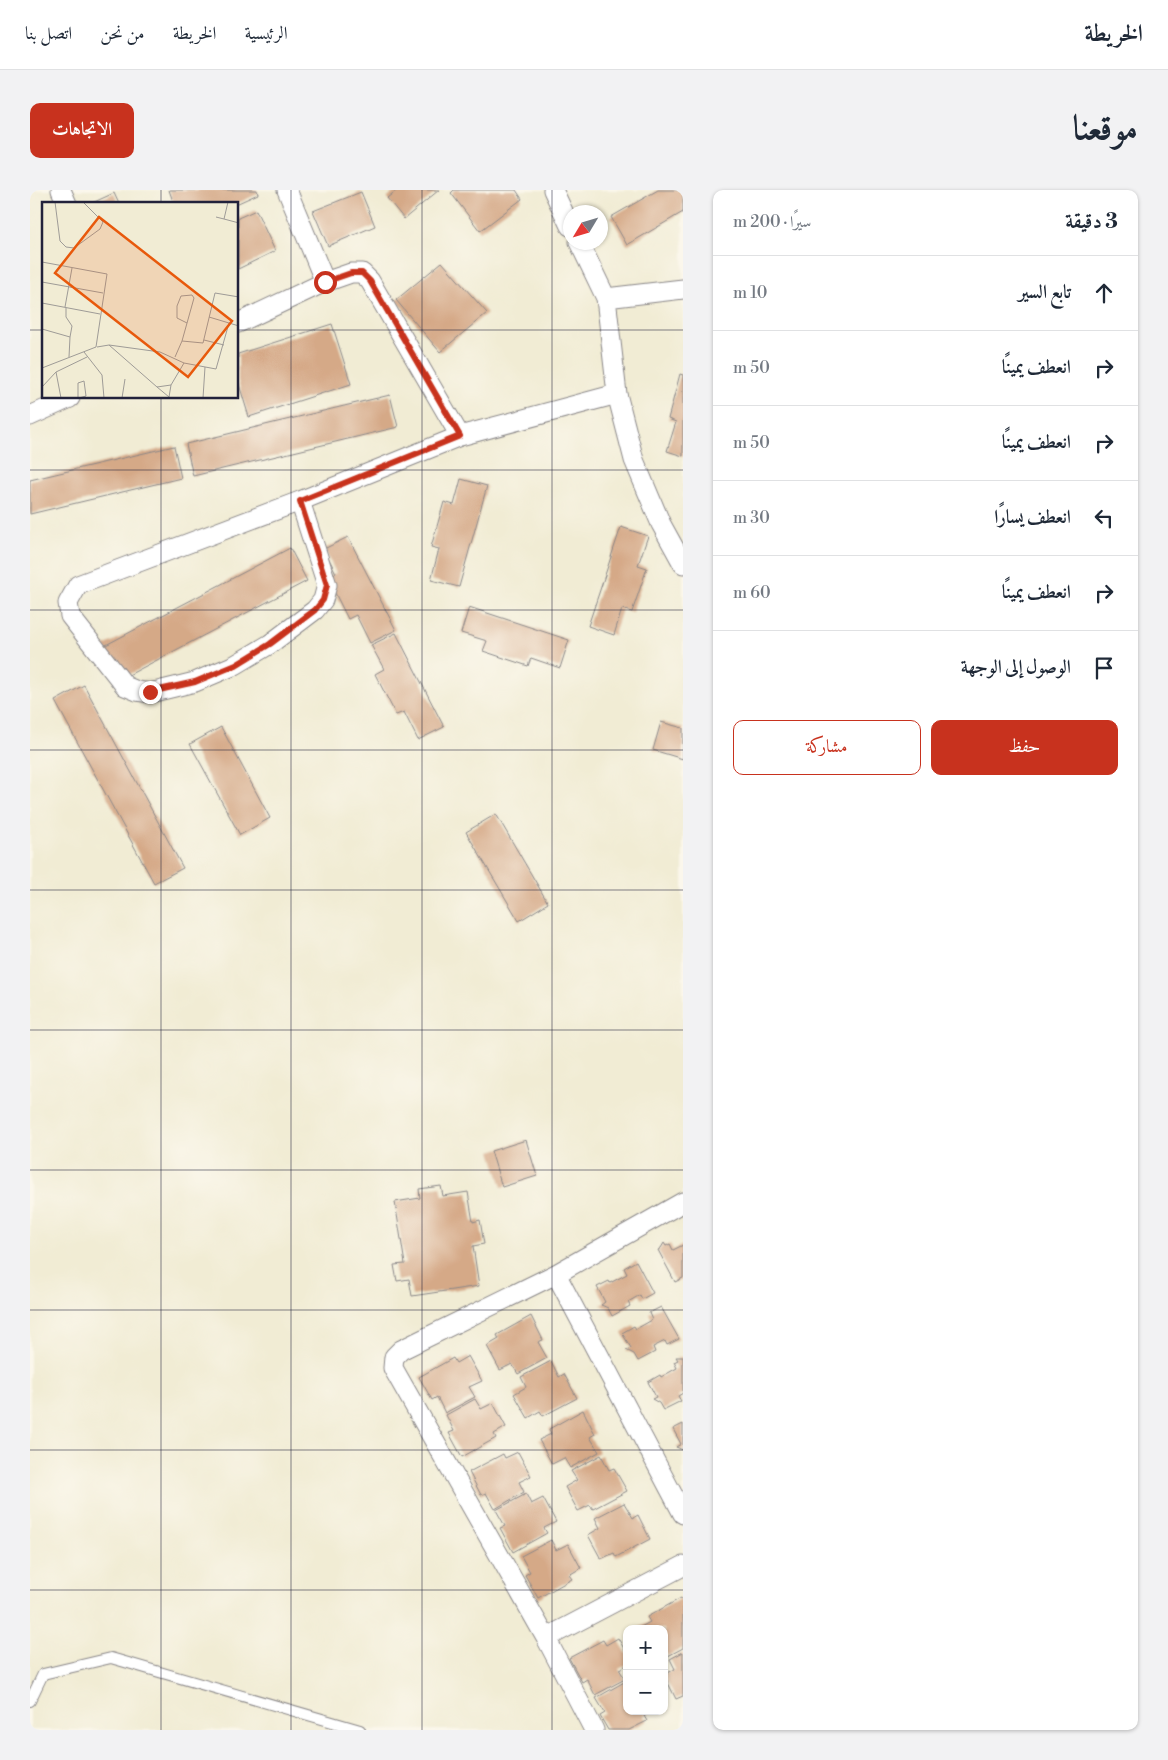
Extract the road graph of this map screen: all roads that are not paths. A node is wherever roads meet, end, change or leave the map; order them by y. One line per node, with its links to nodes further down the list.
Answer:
1 (287, 190): 5 (street)
2 (553, 190): 3 (street)
3 (563, 211)
4 (583, 250): 7 (street)
5 (325, 282): 8 (street); 12 (street)
6 (683, 289): 7 (street)
7 (606, 298): 9 (street)
8 (239, 323)
9 (618, 394): 12 (street); 14 (street)
10 (68, 399): 11 (street)
11 (30, 416)
12 (460, 436): 13 (street)
13 (300, 501): 13 (street)
14 (683, 564)
15 (683, 1202): 16 (street)
16 (556, 1274): 17 (street); 19 (street)
17 (683, 1514)
18 (683, 1566): 19 (street)
19 (546, 1638): 22 (street)
20 (30, 1702): 21 (lane)
21 (360, 1730)
22 (594, 1730)

